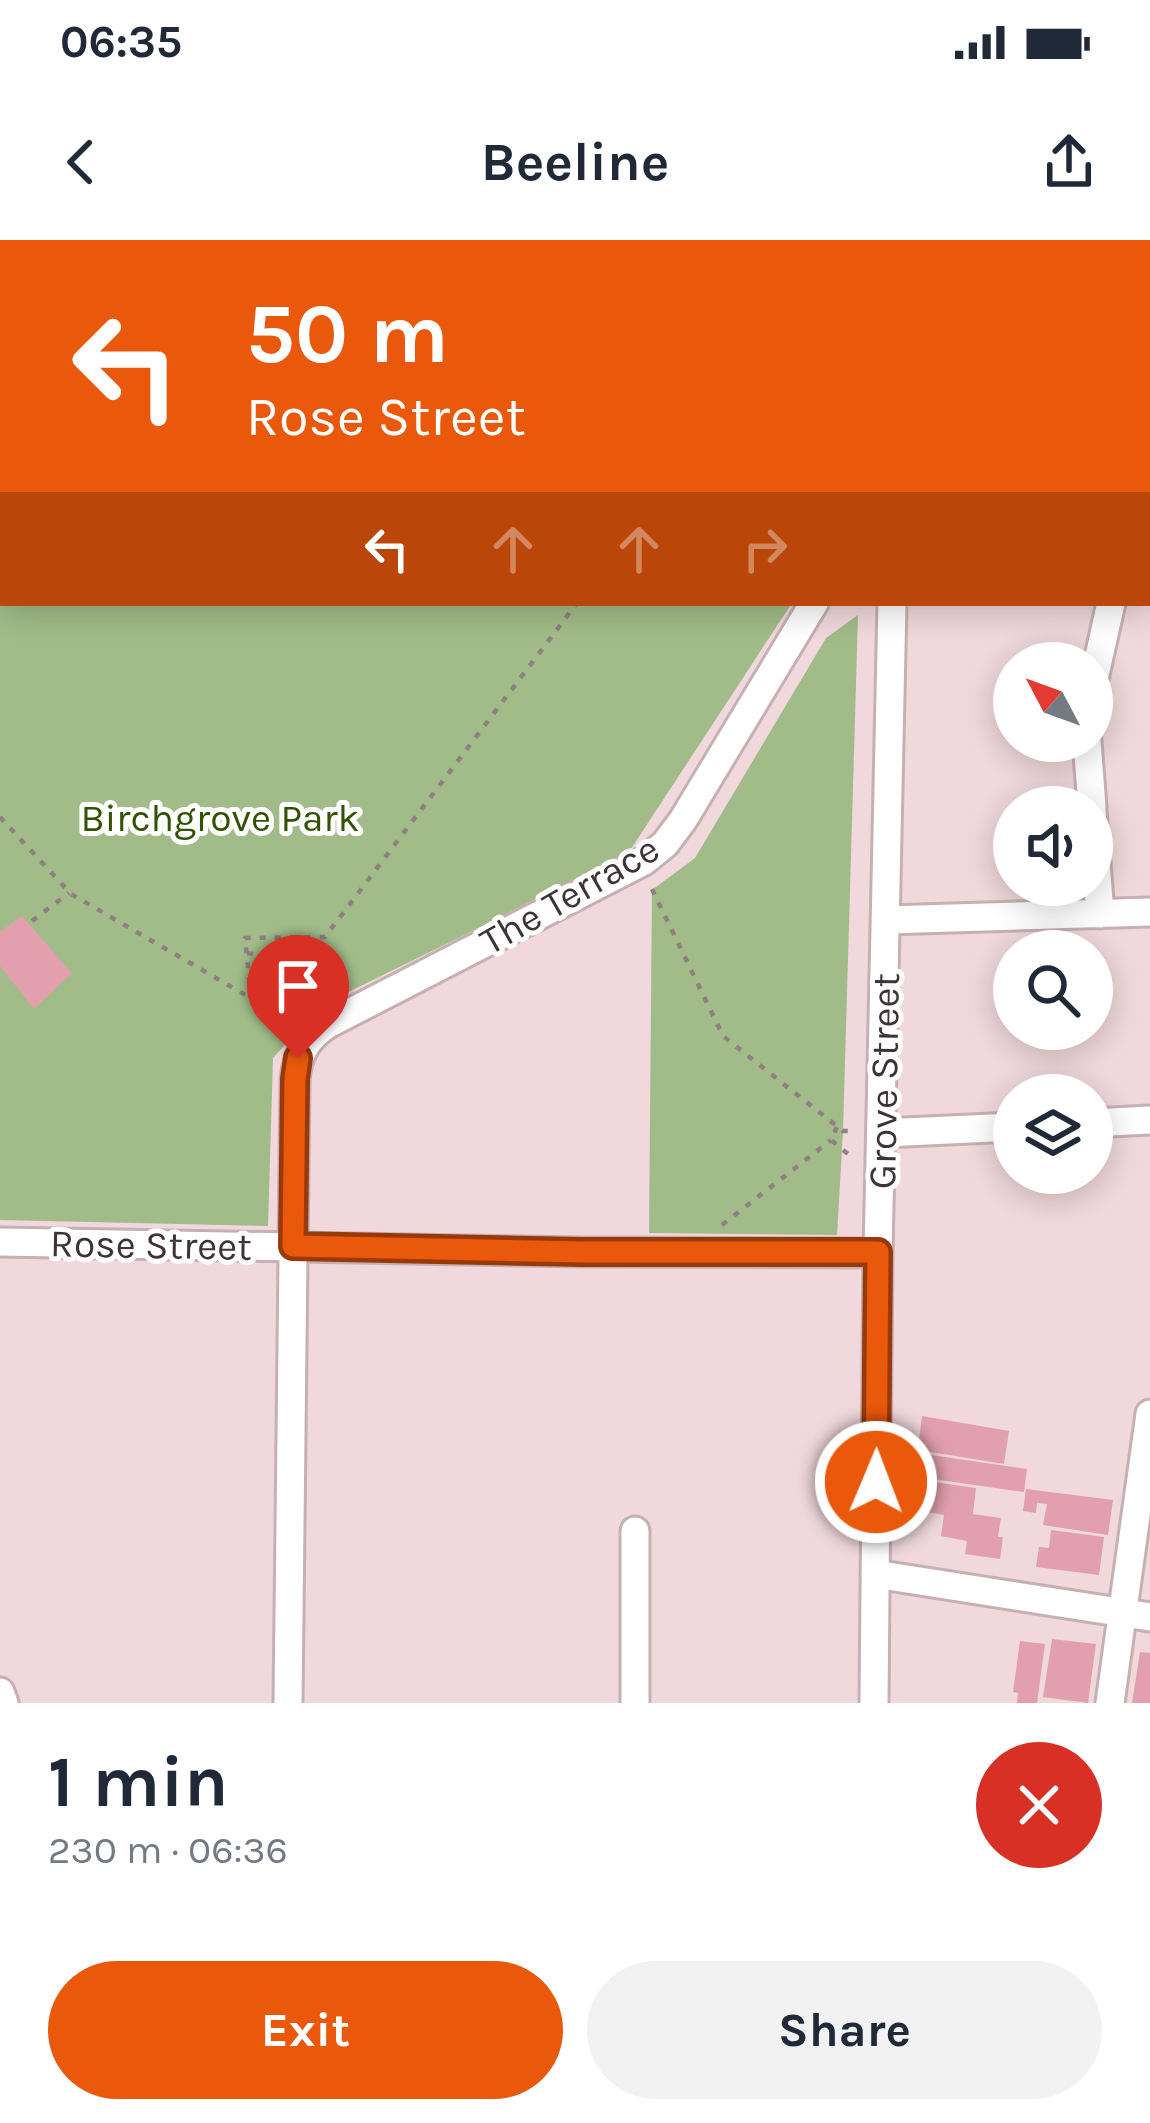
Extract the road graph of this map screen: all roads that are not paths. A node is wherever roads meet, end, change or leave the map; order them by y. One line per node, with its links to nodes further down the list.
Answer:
1 (812, 606): 14 (street, The Terrace)
2 (892, 606): 8 (street, Grove Street)
3 (1110, 606): 4 (street)
4 (1102, 642)
5 (1099, 906): 7 (street)
6 (1150, 912): 7 (street)
7 (1100, 914): 8 (street)
8 (886, 920): 12 (street, Grove Street)
9 (1150, 1120): 10 (street)
10 (1113, 1122)
11 (993, 1127): 12 (street)
12 (883, 1133): 15 (street, Grove Street)
13 (0, 1242): 14 (street, Rose Street)
14 (293, 1246): 15 (street, Rose Street); 22 (street)
15 (878, 1252): 18 (street, Grove Street)
16 (1150, 1414): 19 (street)
17 (635, 1531): 23 (street)
18 (875, 1574): 19 (street); 24 (street, Grove Street)
19 (1136, 1615): 25 (street)
20 (0, 1692): 21 (street)
21 (4, 1703)
22 (288, 1703)
23 (635, 1703)
24 (874, 1703)
25 (1110, 1703)

